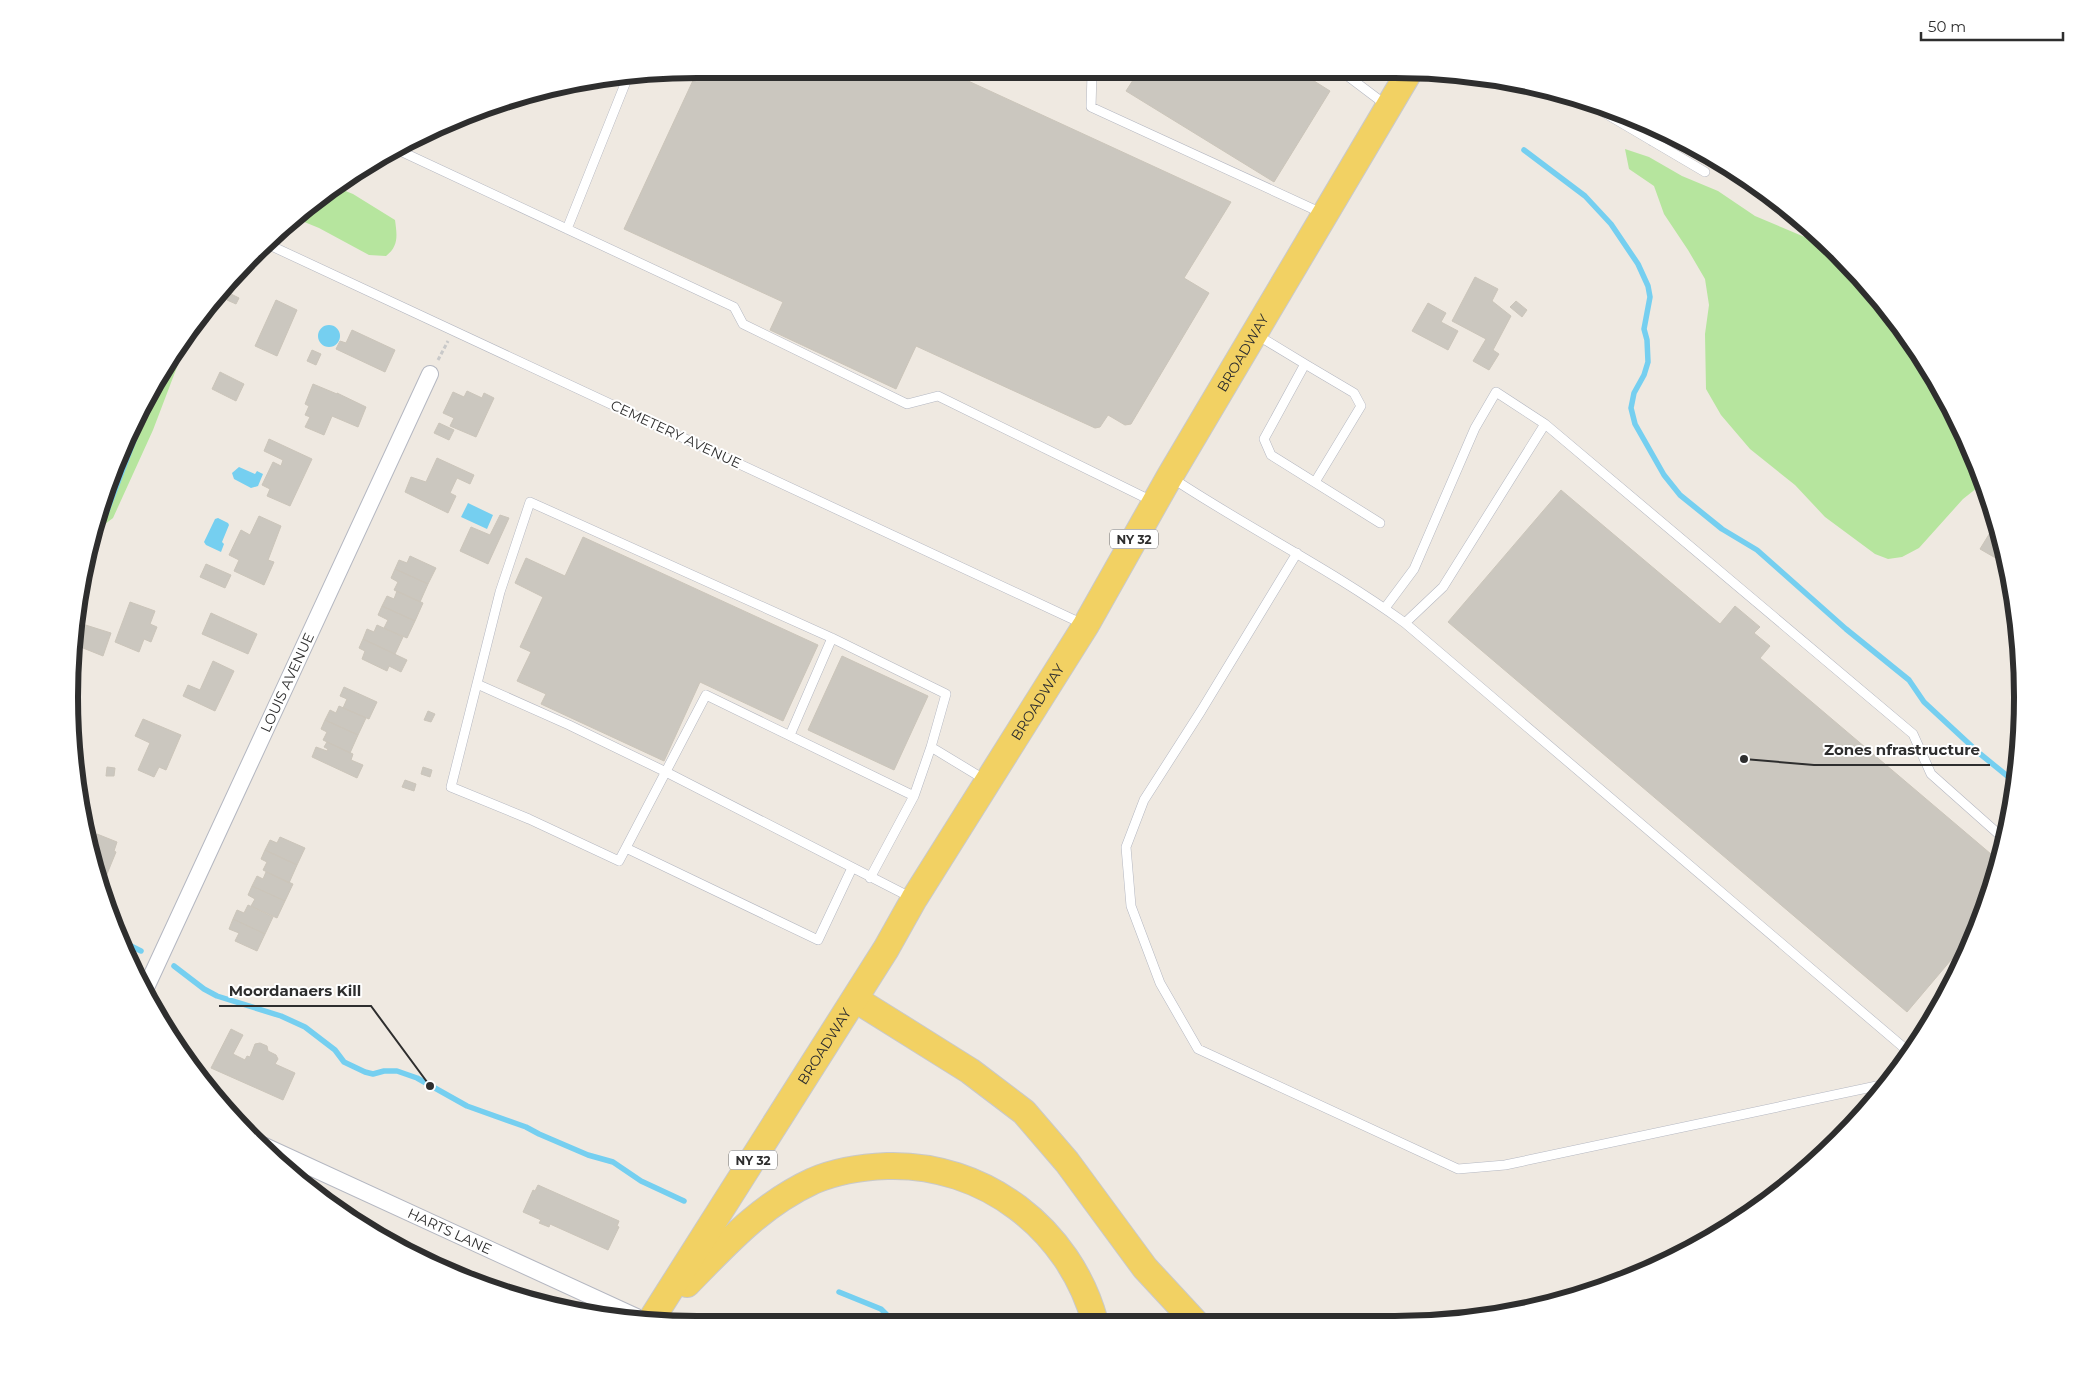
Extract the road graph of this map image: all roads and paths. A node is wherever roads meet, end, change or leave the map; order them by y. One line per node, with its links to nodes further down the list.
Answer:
1 (1092, 77): 11 (lane)
2 (1349, 77): 5 (lane)
3 (1406, 78): 5 (main road, BROADWAY / NY 32)
4 (625, 82): 12 (lane)
5 (1389, 107): 11 (main road, BROADWAY / NY 32)
6 (1613, 118): 8 (lane)
7 (1655, 135): 8 (lane)
8 (1652, 141): 10 (lane)
9 (402, 152): 12 (lane)
10 (1705, 172)
11 (1324, 215): 15 (main road, BROADWAY / NY 32)
12 (567, 229): 21 (lane)
13 (272, 246): 14 (lane, CEMETERY AVENUE)
14 (453, 330): 17 (path); 26 (lane, CEMETERY AVENUE)
15 (1255, 333): 16 (lane); 19 (main road, BROADWAY / NY 32)
16 (1305, 364): 20 (lane); 20 (lane)
17 (430, 374): 39 (street, LOUIS AVENUE)
18 (1545, 424): 24 (lane); 25 (lane); 34 (lane)
19 (1170, 476): 21 (main road, BROADWAY / NY 32); 23 (lane)
20 (1315, 482): 22 (lane)
21 (1155, 503): 26 (main road, BROADWAY / NY 32)
22 (1380, 522)
23 (1296, 553): 24 (lane); 42 (lane)
24 (1385, 608): 25 (lane)
25 (1406, 623): 41 (lane)
26 (1086, 625): 32 (main road, BROADWAY / NY 32)
27 (832, 638): 28 (lane); 29 (lane); 30 (lane)
28 (477, 684): 31 (lane); 35 (lane)
29 (790, 735): 31 (lane); 33 (lane)
30 (931, 747): 32 (lane); 33 (lane)
31 (666, 772): 35 (lane); 36 (lane)
32 (988, 782): 38 (main road, BROADWAY / NY 32)
33 (914, 796): 37 (lane)
34 (1998, 834)
35 (626, 848): 36 (lane)
36 (852, 868): 37 (lane)
37 (870, 878): 38 (lane)
38 (914, 899): 40 (main road, BROADWAY / NY 32)
39 (148, 984)
40 (854, 1000): 45 (main road, BROADWAY / NY 32); 48 (main road)
41 (1904, 1048)
42 (1875, 1086)
43 (277, 1152): 44 (street, HARTS LANE)
44 (625, 1312)
45 (655, 1315)
46 (657, 1315): 47 (main road)
47 (1093, 1316)
48 (1190, 1316)

